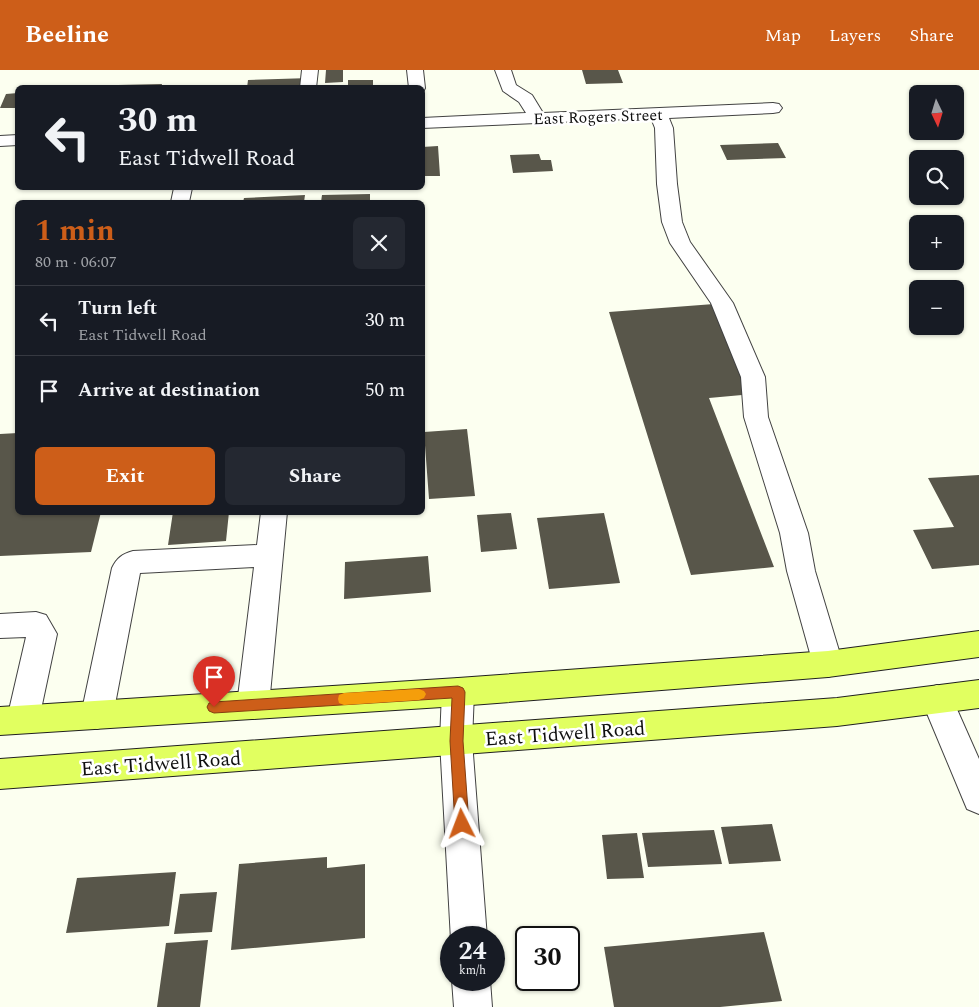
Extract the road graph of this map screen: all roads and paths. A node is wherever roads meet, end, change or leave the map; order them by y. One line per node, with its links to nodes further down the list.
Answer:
1 (310, 70): 4 (street)
2 (415, 70): 5 (street)
3 (503, 70): 8 (street)
4 (308, 85)
5 (417, 85)
6 (773, 108): 7 (street, East Rogers Street)
7 (658, 113): 8 (street, East Rogers Street); 16 (street)
8 (537, 118): 9 (street, East Rogers Street)
9 (425, 122)
10 (15, 140): 11 (street)
11 (0, 141)
12 (274, 515): 13 (street)
13 (269, 555): 20 (street); 21 (street)
14 (0, 626): 22 (street)
15 (979, 644): 16 (main road)
16 (828, 664): 17 (main road)
17 (458, 692): 20 (main road); 23 (street)
18 (979, 694): 19 (main road, East Tidwell Road)
19 (937, 699): 23 (main road, East Tidwell Road); 24 (street)
20 (253, 705): 21 (main road)
21 (97, 715): 22 (main road)
22 (11, 720)
23 (456, 741): 25 (main road, East Tidwell Road); 27 (street)
24 (967, 742): 26 (street)
25 (0, 774)
26 (979, 798)
27 (468, 926)
28 (472, 991): 29 (street)
29 (473, 1007)

